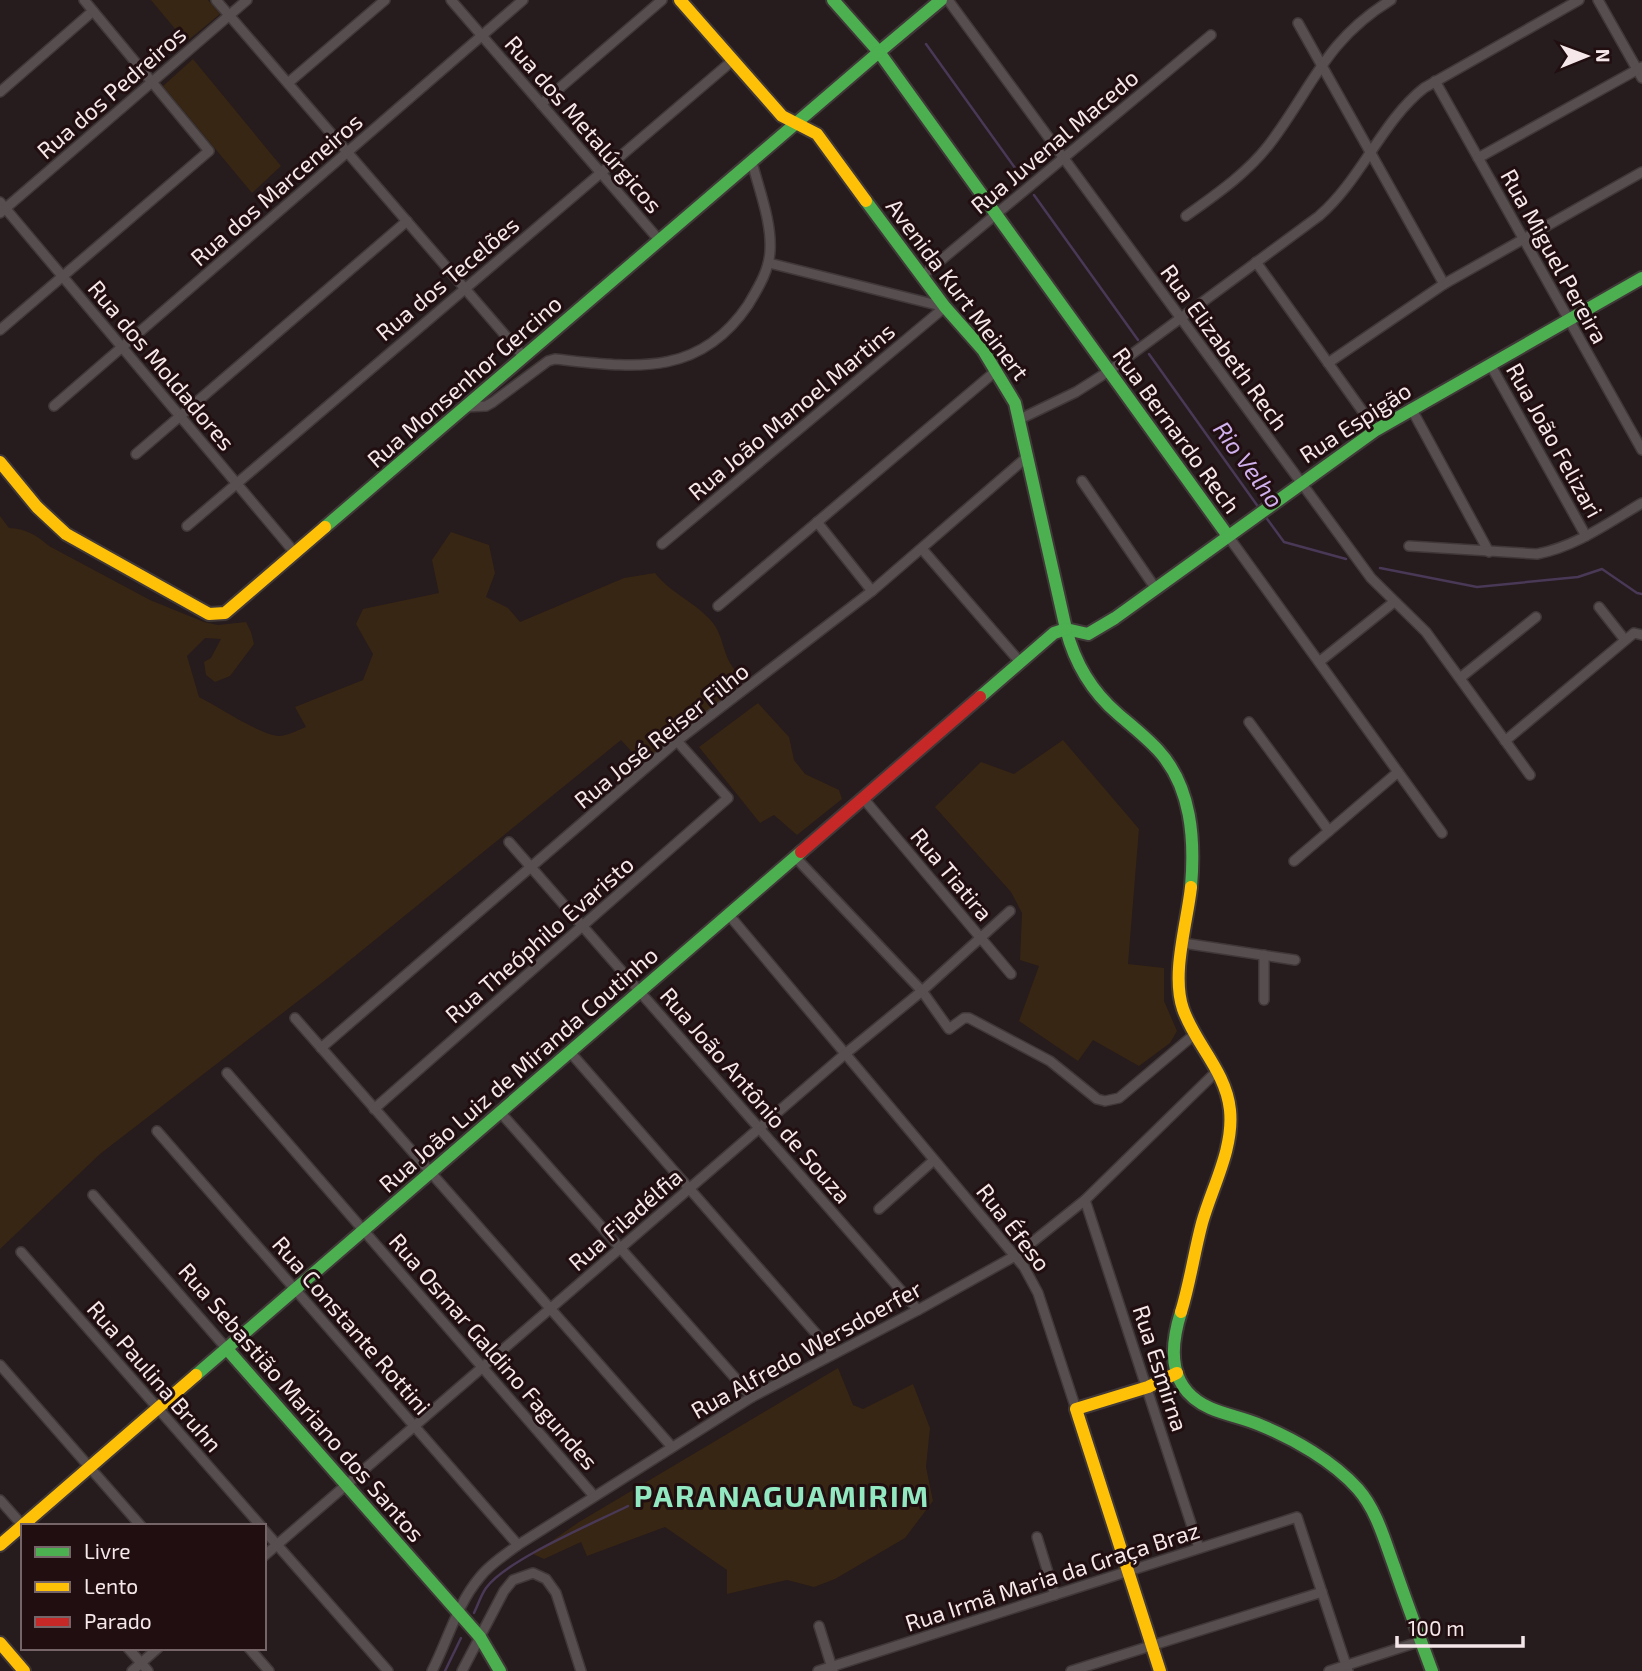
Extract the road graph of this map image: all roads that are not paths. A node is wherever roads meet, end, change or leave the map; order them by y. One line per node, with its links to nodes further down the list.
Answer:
1 (84, 0): 15 (street)
2 (216, 0): 16 (street)
3 (247, 0): 16 (street, Rua dos Pedreiros)
4 (385, 0): 26 (street)
5 (451, 0): 19 (street, Rua dos Metalúrgicos)
6 (523, 0): 19 (street, Rua dos Marceneiros)
7 (662, 0): 28 (street)
8 (680, 0): 21 (main road, Avenida Kurt Meinert)
9 (833, 0): 20 (main road, Rua Bernardo Rech)
10 (941, 0): 20 (main road, Rua Monsenhor Gercino)
11 (948, 0): 32 (street, Rua Elizabeth Rech)
12 (1391, 0): 22 (street)
13 (1580, 0): 24 (street)
14 (1598, 0): 23 (street)
15 (93, 11): 25 (street); 27 (street)
16 (229, 15): 25 (street, Rua dos Pedreiros); 26 (street)
17 (1298, 23): 22 (street)
18 (1211, 35): 32 (street, Rua Juvenal Macedo)
19 (482, 36): 28 (street, Rua dos Metalúrgicos); 30 (street, Rua dos Marceneiros)
20 (879, 52): 29 (main road, Rua Monsenhor Gercino); 38 (main road, Rua Bernardo Rech)
21 (732, 61): 29 (main road, Avenida Kurt Meinert); 36 (street, Rua dos Tecelões)
22 (1321, 64): 31 (street); 39 (street)
23 (1640, 71): 33 (street)
24 (1435, 81): 31 (street); 33 (street, Rua Miguel Pereira)
25 (152, 82): 37 (street, Rua dos Pedreiros); 45 (street)
26 (288, 83): 30 (street)
27 (0, 92)
28 (541, 104): 36 (street, Rua dos Metalúrgicos)
29 (797, 124): 34 (main road, Rua Monsenhor Gercino); 46 (main road, Avenida Kurt Meinert)
30 (347, 152): 40 (street); 54 (street, Rua dos Marceneiros)
31 (1371, 153): 43 (street); 48 (street)
32 (1064, 158): 38 (street, Rua Juvenal Macedo); 51 (street, Rua Elizabeth Rech)
33 (1478, 158): 41 (street, Rua Miguel Pereira)
34 (752, 162): 42 (main road, Rua Monsenhor Gercino); 44 (street)
35 (1642, 172): 41 (street)
36 (601, 173): 42 (street, Rua dos Metalúrgicos); 49 (street, Rua dos Tecelões)
37 (2, 208): 45 (street, Rua dos Moldadores)
38 (996, 215): 46 (street, Rua Juvenal Macedo); 59 (main road, Rua Bernardo Rech)
39 (1186, 216)
40 (407, 221): 49 (street); 63 (street)
41 (1524, 239): 48 (street); 52 (street, Rua Miguel Pereira)
42 (660, 241): 55 (main road, Rua Monsenhor Gercino)
43 (1256, 262): 51 (street); 56 (street)
44 (769, 263): 50 (street); 61 (street)
45 (63, 276): 53 (street); 54 (street, Rua dos Moldadores)
46 (922, 276): 50 (main road, Avenida Kurt Meinert)
47 (1642, 278): 52 (main road, Rua Espigão)
48 (1444, 284): 56 (street)
49 (465, 288): 55 (street); 71 (street, Rua dos Tecelões)
50 (946, 307): 58 (main road, Avenida Kurt Meinert); 78 (street, Rua João Manoel Martins)
51 (1181, 319): 59 (street); 72 (street, Rua Elizabeth Rech)
52 (1569, 319): 57 (main road, Rua Espigão); 66 (street, Rua Miguel Pereira)
53 (0, 330)
54 (122, 347): 60 (street, Rua dos Marceneiros); 63 (street, Rua dos Moldadores)
55 (524, 357): 61 (main road, Rua Monsenhor Gercino)
56 (1328, 363): 65 (street)
57 (1490, 364): 62 (main road, Rua Espigão); 77 (street, Rua João Felizari)
58 (997, 370): 64 (main road, Avenida Kurt Meinert); 74 (street)
59 (1109, 371): 64 (street); 76 (main road, Rua Bernardo Rech)
60 (54, 407)
61 (465, 407): 82 (main road, Rua Monsenhor Gercino)
62 (1411, 408): 65 (main road, Rua Espigão); 81 (street)
63 (180, 416): 67 (street); 71 (street, Rua dos Moldadores)
64 (1020, 419): 68 (main road, Avenida Kurt Meinert)
65 (1376, 430): 72 (main road, Rua Espigão)
66 (1642, 450)
67 (136, 454)
68 (1028, 456): 80 (street, Rua José Reiser Filho); 89 (main road, Avenida Kurt Meinert)
69 (0, 462): 82 (main road, Rua Monsenhor Gercino)
70 (1082, 481): 83 (street)
71 (237, 483): 75 (street, Rua dos Tecelões); 82 (street, Rua dos Moldadores)
72 (1301, 483): 76 (main road, Rua Espigão); 85 (street, Rua Elizabeth Rech)
73 (1642, 503): 77 (street)
74 (817, 522): 84 (street); 86 (street)
75 (187, 526)
76 (1228, 536): 83 (main road, Rua Espigão); 94 (street, Rua Bernardo Rech)
77 (1587, 536): 81 (street)
78 (662, 544)
79 (1409, 546): 81 (street)
80 (922, 549): 84 (street, Rua José Reiser Filho); 93 (street)
81 (1489, 552)
82 (295, 553)
83 (1156, 589): 90 (main road, Rua Espigão)
84 (872, 591): 98 (street, Rua José Reiser Filho)
85 (1394, 601): 94 (street); 96 (street, Rua Elizabeth Rech)
86 (718, 606)
87 (1599, 607): 92 (street)
88 (1536, 617): 96 (street)
89 (1066, 629): 90 (main road); 93 (main road, Rua João Luiz de Miranda Coutinho); 95 (main road, Avenida Kurt Meinert)
90 (1088, 634): 95 (main road)
91 (1638, 634): 92 (street)
92 (1625, 640): 99 (street)
93 (1020, 662): 102 (main road, Rua João Luiz de Miranda Coutinho)
94 (1319, 662): 100 (street, Rua Bernardo Rech)
95 (1079, 666): 113 (main road)
96 (1460, 678): 99 (street, Rua Elizabeth Rech)
97 (1249, 722): 103 (street)
98 (677, 741): 108 (street, Rua José Reiser Filho); 111 (street, Rua Theóphilo Evaristo)
99 (1505, 741): 101 (street, Rua Elizabeth Rech)
100 (1398, 772): 103 (street); 104 (street, Rua Bernardo Rech)
101 (1530, 775)
102 (863, 798): 106 (main road, Rua João Luiz de Miranda Coutinho); 112 (street, Rua Tiatira)
103 (1329, 831): 107 (street)
104 (1442, 833)
105 (509, 842): 108 (street, Rua João Antônio de Souza)
106 (796, 858): 110 (main road, Rua João Luiz de Miranda Coutinho); 117 (street)
107 (1294, 861)
108 (531, 867): 111 (street, Rua João Antônio de Souza); 122 (street, Rua José Reiser Filho)
109 (1010, 911): 112 (street, Rua Filadélfia)
110 (729, 915): 118 (main road, Rua João Luiz de Miranda Coutinho); 124 (street, Rua Éfeso)
111 (582, 926): 118 (street, Rua João Antônio de Souza); 127 (street, Rua Theóphilo Evaristo)
112 (980, 937): 116 (street, Rua Tiatira); 117 (street, Rua Filadélfia)
113 (1183, 943): 114 (street); 121 (main road)
114 (1264, 955): 115 (street); 119 (street)
115 (1295, 960)
116 (1011, 974)
117 (922, 991): 121 (street); 124 (street, Rua Filadélfia)
118 (639, 992): 123 (main road, Rua João Luiz de Miranda Coutinho); 129 (street, Rua João Antônio de Souza)
119 (1264, 1000)
120 (295, 1018): 122 (street)
121 (1196, 1033): 125 (main road)
122 (321, 1048): 127 (street)
123 (570, 1052): 128 (main road, Rua João Luiz de Miranda Coutinho); 133 (street)
124 (845, 1054): 129 (street, Rua Filadélfia); 131 (street, Rua Éfeso)
125 (1218, 1070): 135 (street, Rua Alfredo Wersdoerfer); 148 (main road)
126 (227, 1073): 137 (street, Rua Osmar Galdino Fagundes)
127 (374, 1109): 132 (street)
128 (500, 1112): 132 (main road, Rua João Luiz de Miranda Coutinho); 138 (street)
129 (759, 1128): 133 (street, Rua Filadélfia); 143 (street, Rua João Antônio de Souza)
130 (157, 1130): 141 (street, Rua Constante Rottini)
131 (934, 1160): 136 (street); 140 (street, Rua Éfeso)
132 (430, 1172): 137 (main road, Rua João Luiz de Miranda Coutinho); 142 (street)
133 (689, 1189): 138 (street, Rua Filadélfia); 145 (street)
134 (93, 1195): 144 (street, Rua Sebastião Mariano dos Santos)
135 (1085, 1200): 140 (street, Rua Alfredo Wersdoerfer); 149 (street, Rua Esmirna)
136 (878, 1209)
137 (364, 1230): 141 (main road, Rua João Luiz de Miranda Coutinho); 147 (street, Rua Osmar Galdino Fagundes)
138 (620, 1248): 142 (street, Rua Filadélfia); 150 (street)
139 (21, 1252): 151 (street, Rua Paulina Bruhn)
140 (1015, 1255): 143 (street, Rua Alfredo Wersdoerfer); 152 (street, Rua Éfeso)
141 (295, 1290): 144 (main road, Rua João Luiz de Miranda Coutinho); 153 (street, Rua Constante Rottini)
142 (550, 1309): 147 (street, Rua Filadélfia); 154 (street)
143 (918, 1310): 145 (street, Rua Alfredo Wersdoerfer)
144 (227, 1349): 151 (main road, Rua João Luiz de Miranda Coutinho); 156 (main road, Rua Sebastião Mariano dos Santos)
145 (832, 1353): 150 (street, Rua Alfredo Wersdoerfer)
146 (0, 1365): 155 (street)
147 (483, 1367): 153 (street, Rua Filadélfia); 157 (street, Rua Osmar Galdino Fagundes)
148 (1177, 1373): 149 (main road); 177 (main road)
149 (1148, 1387): 152 (main road); 169 (street, Rua Esmirna)
150 (752, 1397): 154 (street, Rua Alfredo Wersdoerfer)
151 (158, 1408): 155 (main road, Rua João Luiz de Miranda Coutinho); 162 (street, Rua Paulina Bruhn)
152 (1076, 1409): 171 (main road, Rua Éfeso)
153 (415, 1426): 156 (street, Rua Filadélfia); 168 (street, Rua Constante Rottini)
154 (672, 1447): 157 (street, Rua Alfredo Wersdoerfer)
155 (90, 1468): 160 (main road, Rua João Luiz de Miranda Coutinho); 161 (street)
156 (346, 1485): 167 (street, Rua Filadélfia); 174 (main road, Rua Sebastião Mariano dos Santos)
157 (594, 1496): 168 (street, Rua Alfredo Wersdoerfer)
158 (0, 1500): 159 (street)
159 (21, 1524)
160 (25, 1524)
161 (139, 1524)
162 (260, 1524)
163 (21, 1528): 166 (main road, Rua João Luiz de Miranda Coutinho)
164 (266, 1531): 167 (street, Rua Paulina Bruhn)
165 (1037, 1538): 173 (street)
166 (0, 1545)
167 (278, 1545): 170 (street, Rua Filadélfia); 190 (street, Rua Paulina Bruhn)
168 (518, 1545): 174 (street, Rua Alfredo Wersdoerfer)
169 (1199, 1548): 171 (street, Rua Irmã Maria da Graça Braz); 172 (street, Rua Irmã Maria da Graça Braz)
170 (266, 1554)
171 (1128, 1571): 173 (street, Rua Irmã Maria da Graça Braz); 179 (main road, Rua Éfeso)
172 (1322, 1592): 179 (street); 184 (street)
173 (1055, 1595): 185 (street, Rua Irmã Maria da Graça Braz)
174 (458, 1612): 176 (main road, Rua Sebastião Mariano dos Santos); 191 (street, Rua Alfredo Wersdoerfer)
175 (819, 1626): 185 (street)
176 (480, 1637): 192 (street); 193 (main road, Rua Sebastião Mariano dos Santos); 194 (street)
177 (1421, 1641): 184 (street); 199 (main road)
178 (0, 1643): 186 (main road)
179 (1152, 1646): 196 (street); 197 (main road, Rua Éfeso)
180 (130, 1650): 183 (street)
181 (156, 1650): 183 (street)
182 (251, 1650): 189 (street)
183 (141, 1663): 187 (street); 188 (street)
184 (1347, 1668): 198 (street)
185 (833, 1669): 195 (street, Rua Irmã Maria da Graça Braz)
186 (24, 1671)
187 (132, 1671)
188 (148, 1671)
189 (269, 1671)
190 (388, 1671)
191 (432, 1671)
192 (462, 1671)
193 (500, 1671)
194 (581, 1671)
195 (818, 1671)
196 (1071, 1671)
197 (1160, 1671)
198 (1329, 1671)
199 (1432, 1671)

